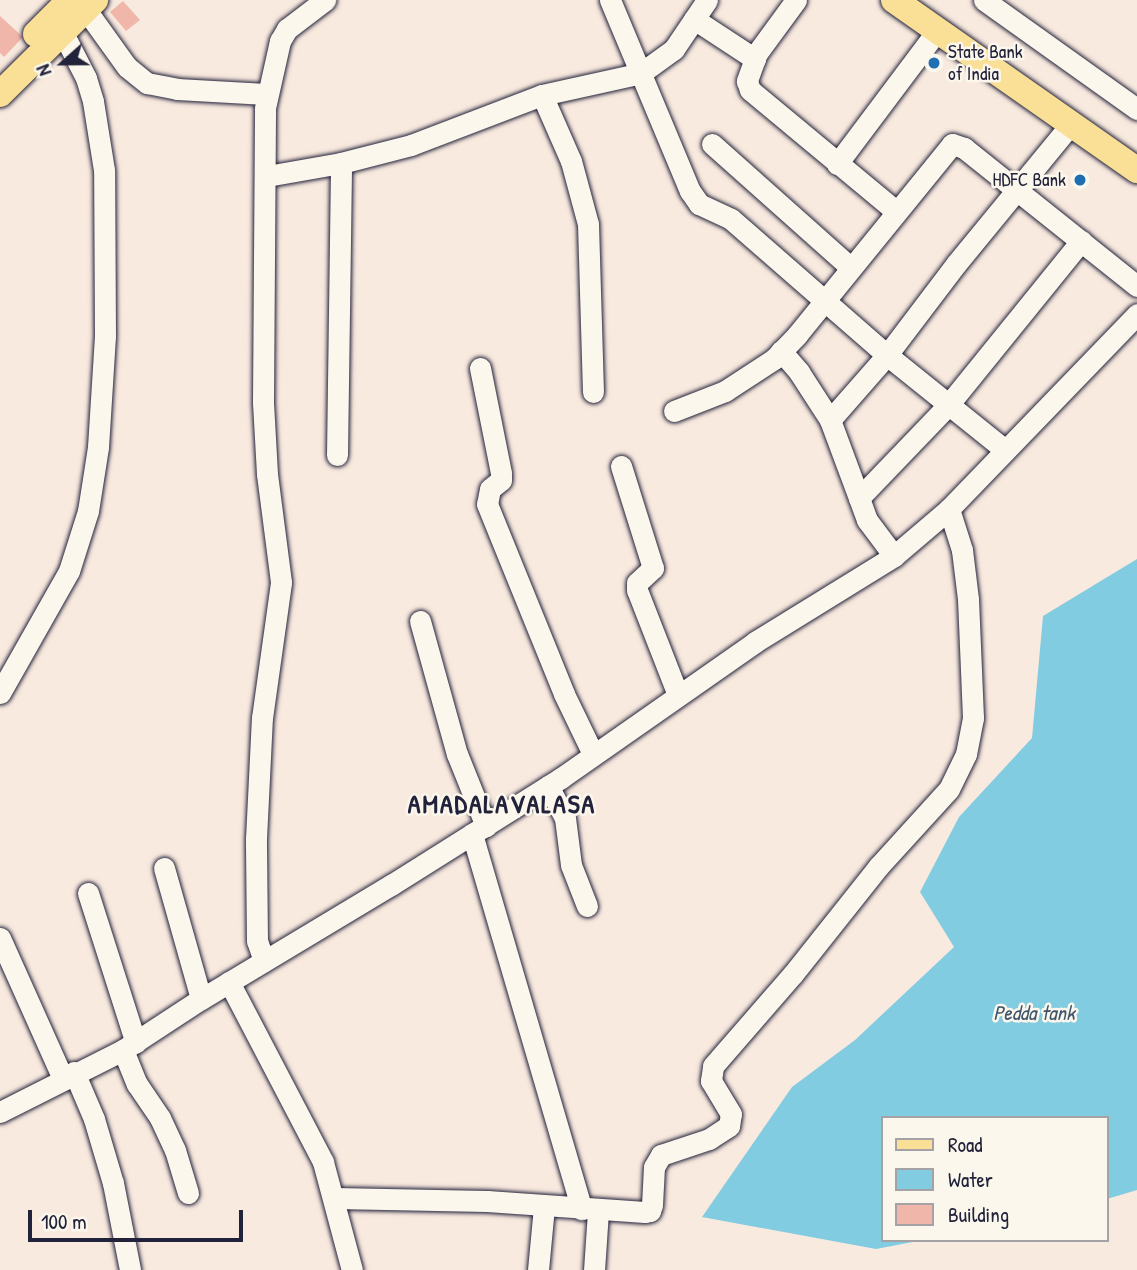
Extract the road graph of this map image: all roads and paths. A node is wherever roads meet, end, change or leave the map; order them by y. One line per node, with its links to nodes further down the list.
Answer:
1 (325, 0): 16 (street)
2 (610, 0): 14 (street)
3 (707, 0): 9 (street)
4 (796, 0): 12 (street)
5 (894, 0): 10 (main road)
6 (915, 0): 21 (main road)
7 (984, 0): 18 (street)
8 (84, 4): 11 (main road); 13 (main road); 16 (street)
9 (694, 19): 12 (street); 14 (street)
10 (937, 31): 19 (main road); 23 (street)
11 (63, 33): 15 (main road); 47 (street)
12 (755, 60): 23 (street)
13 (0, 71)
14 (641, 73): 17 (street); 31 (street)
15 (0, 94)
16 (266, 94): 25 (street)
17 (542, 95): 22 (street); 36 (street)
18 (1137, 109)
19 (1070, 125): 24 (main road); 26 (street)
20 (712, 144): 29 (street)
21 (1137, 154)
22 (341, 163): 25 (street); 41 (street)
23 (837, 164): 27 (street)
24 (1137, 170)
25 (267, 176): 56 (street)
26 (1018, 190): 27 (street); 28 (street); 34 (street)
27 (896, 211): 29 (street)
28 (1081, 241): 30 (street); 37 (street)
29 (851, 268): 31 (street)
30 (1137, 286)
31 (825, 302): 33 (street); 34 (street)
32 (1137, 314): 40 (street)
33 (781, 351): 38 (street); 39 (street)
34 (887, 355): 37 (street); 39 (street)
35 (480, 368): 49 (street)
36 (593, 392)
37 (949, 404): 40 (street); 43 (street)
38 (674, 411)
39 (830, 420): 43 (street)
40 (1005, 450): 44 (street)
41 (337, 455)
42 (621, 466): 48 (street)
43 (859, 498): 45 (street)
44 (949, 509): 45 (street); 65 (street)
45 (894, 556): 48 (street)
46 (420, 621): 51 (street)
47 (0, 693)
48 (678, 695): 49 (street)
49 (593, 754): 50 (street)
50 (548, 786): 51 (street); 54 (street)
51 (479, 830): 56 (street); 65 (street)
52 (164, 868): 58 (street)
53 (88, 893): 59 (street)
54 (587, 906)
55 (0, 938): 60 (street)
56 (264, 961): 57 (street)
57 (229, 982): 58 (street); 63 (street)
58 (201, 999): 59 (street)
59 (129, 1046): 60 (street); 62 (street)
60 (69, 1075): 61 (street); 66 (street)
61 (0, 1112)
62 (188, 1193)
63 (335, 1198): 64 (street); 67 (street)
64 (544, 1206): 65 (street); 68 (street)
65 (590, 1210): 69 (street)
66 (130, 1270)
67 (352, 1270)
68 (538, 1270)
69 (594, 1270)

